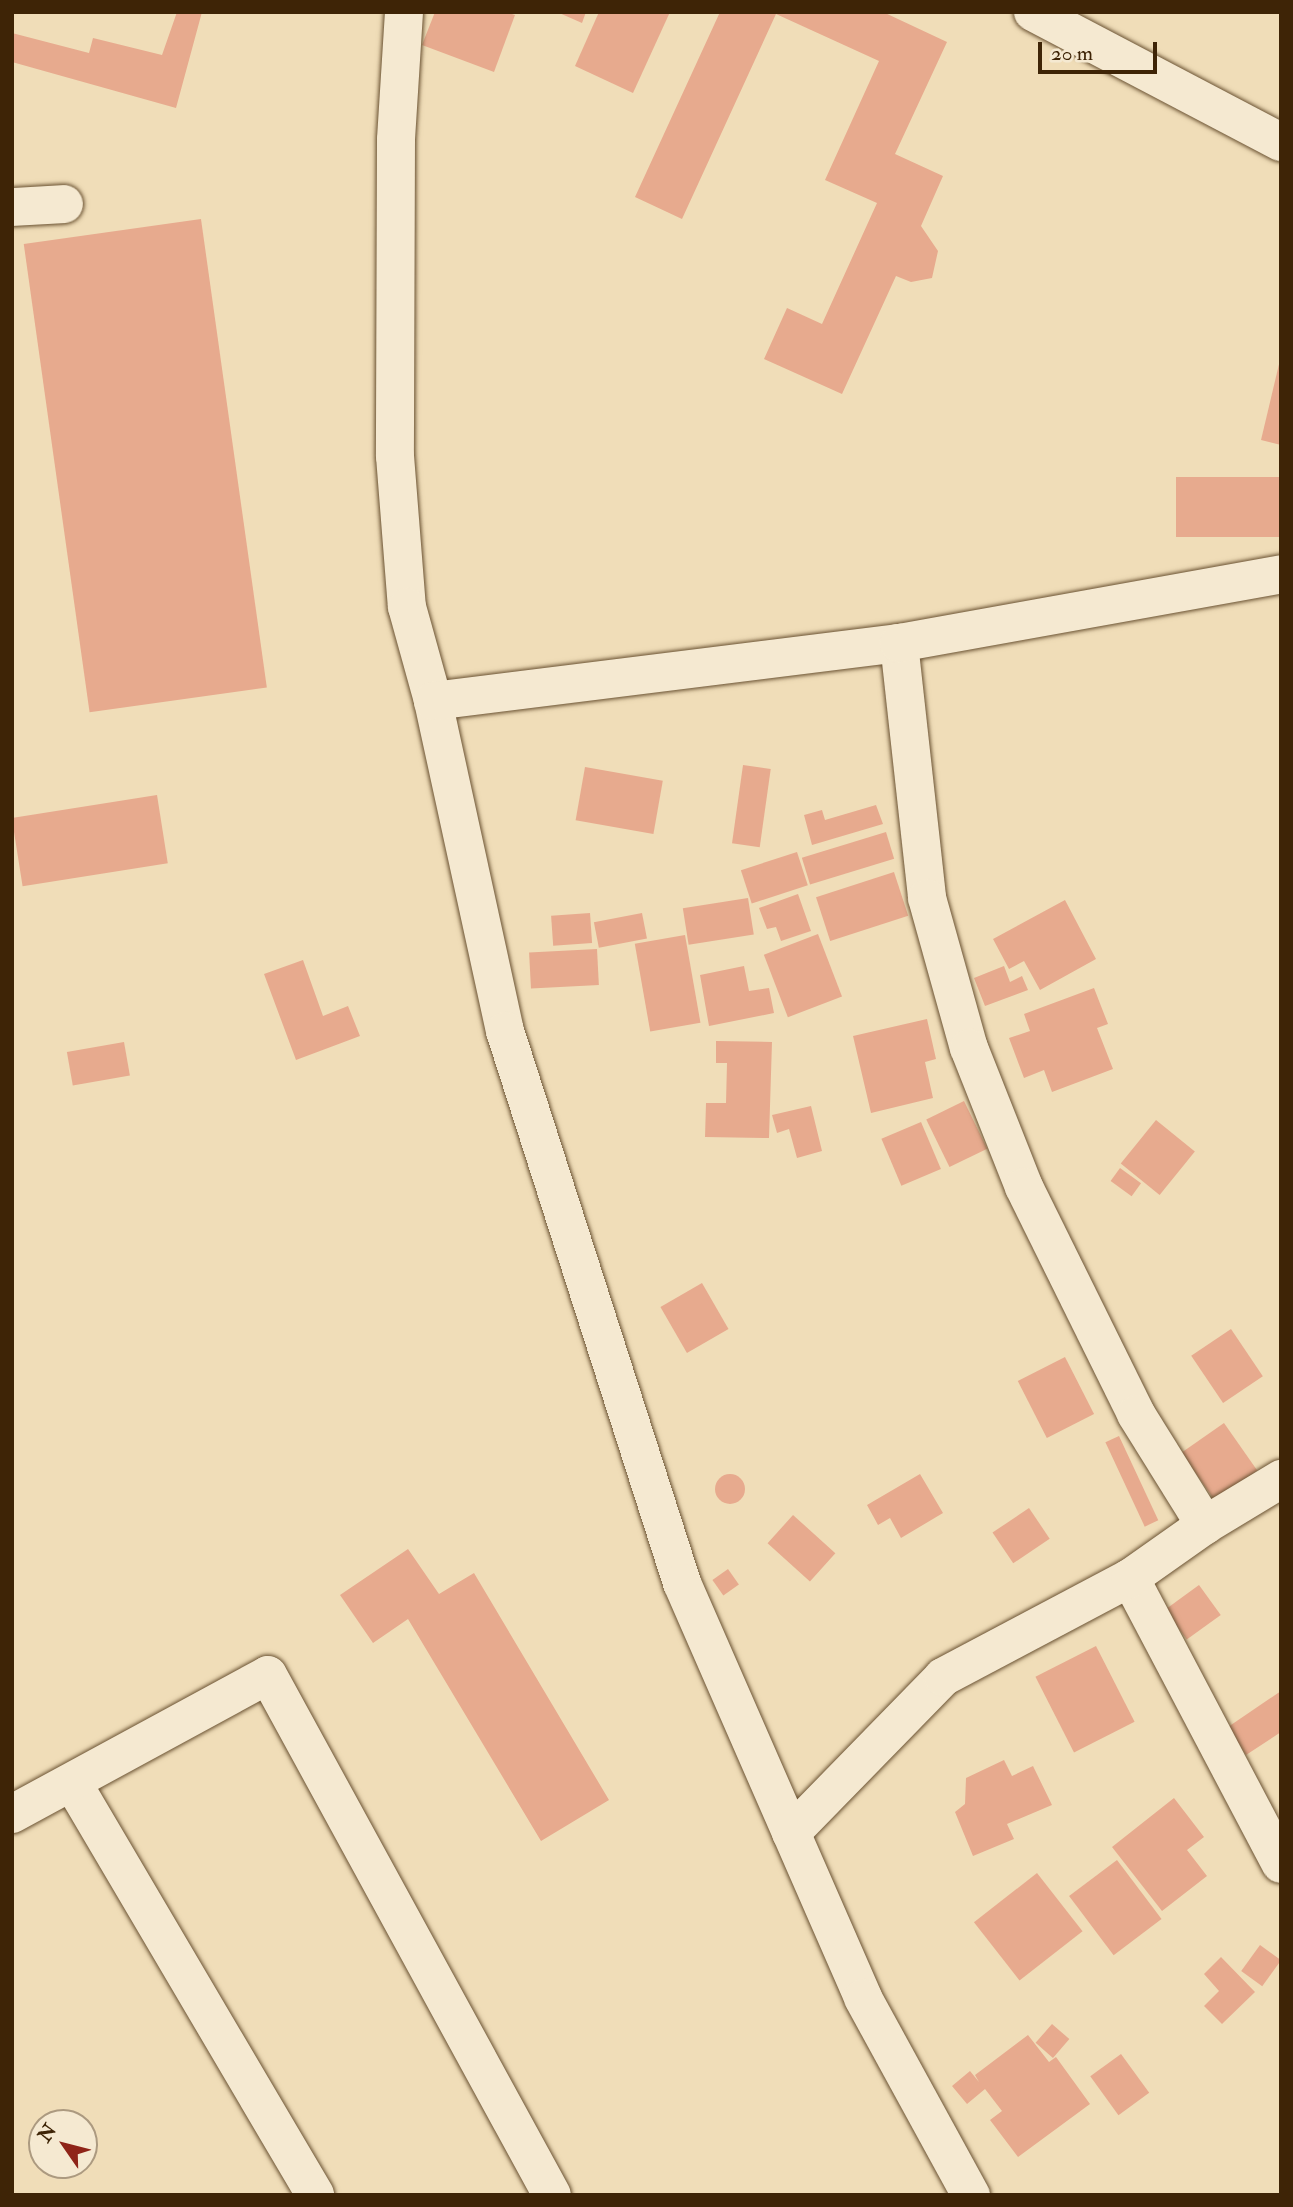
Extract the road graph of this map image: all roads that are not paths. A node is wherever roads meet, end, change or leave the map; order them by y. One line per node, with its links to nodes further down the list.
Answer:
1 (404, 12): 8 (street)
2 (1032, 12): 3 (street)
3 (1281, 142)
4 (64, 204): 5 (street)
5 (12, 207)
6 (1281, 574): 7 (street)
7 (899, 643): 8 (street); 10 (street)
8 (433, 701): 14 (street)
9 (1281, 1479): 10 (street)
10 (1205, 1525): 11 (street)
11 (1130, 1578): 14 (street); 15 (street)
12 (72, 1782): 13 (street); 16 (street); 17 (street)
13 (12, 1814)
14 (790, 1833): 18 (street)
15 (1281, 1864)
16 (315, 2195)
17 (552, 2195)
18 (971, 2195)

